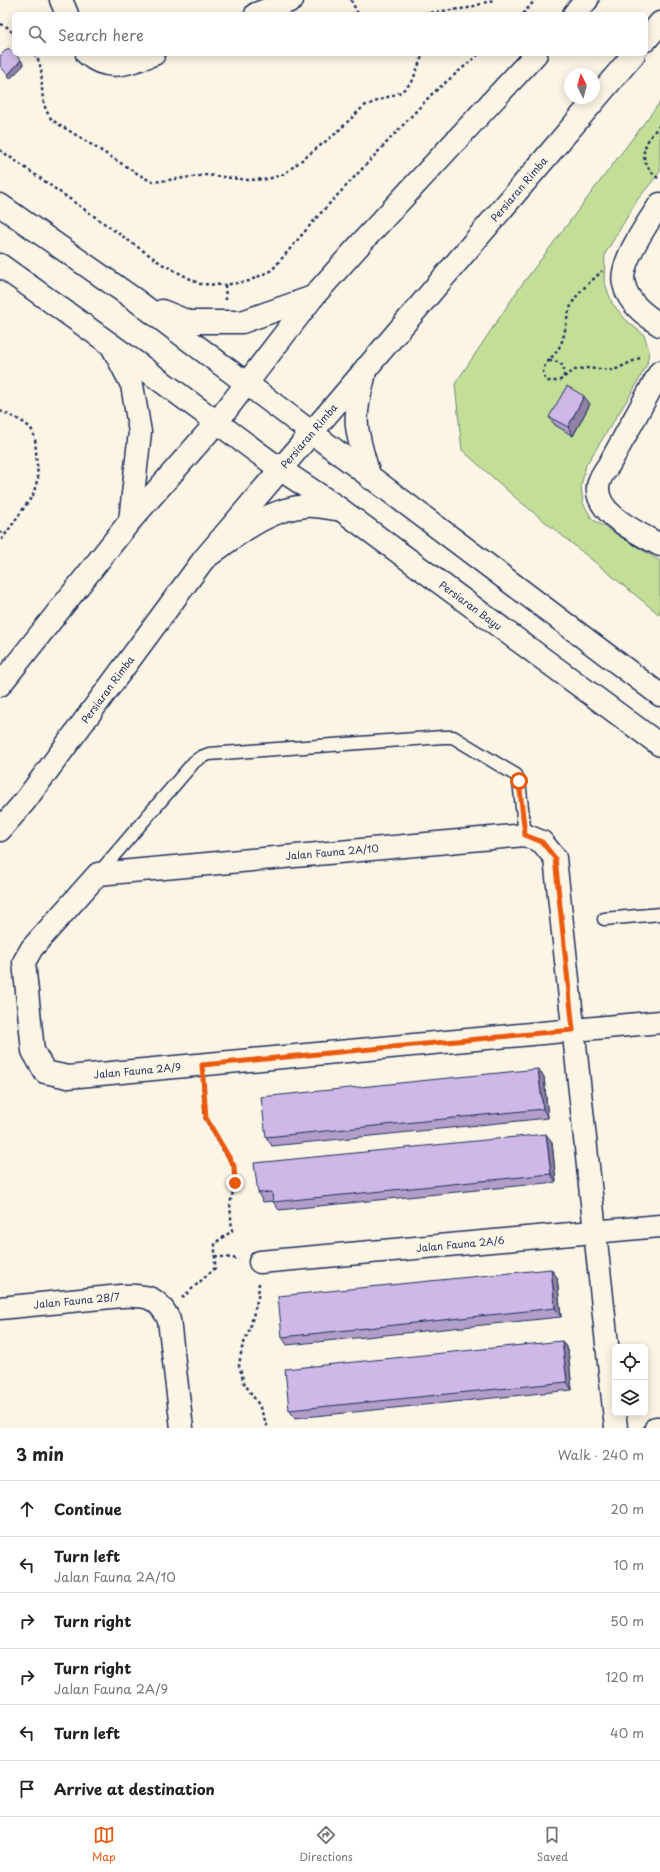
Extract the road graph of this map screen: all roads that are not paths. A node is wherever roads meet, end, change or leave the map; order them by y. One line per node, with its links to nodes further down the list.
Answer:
1 (61, 0): 4 (street)
2 (292, 0): 5 (street)
3 (587, 0): 6 (street)
4 (66, 12)
5 (261, 12)
6 (576, 12)
7 (660, 23): 8 (street)
8 (648, 38)
9 (90, 56): 10 (street)
10 (149, 56)
11 (534, 56): 16 (street)
12 (632, 56): 20 (street, Persiaran Rimba)
13 (0, 205): 17 (street)
14 (657, 209): 18 (street)
15 (0, 265): 19 (street, Persiaran Bayu)
16 (313, 297): 17 (street); 22 (street)
17 (137, 301): 22 (street)
18 (660, 325)
19 (112, 346): 23 (street, Persiaran Bayu); 28 (street)
20 (366, 368): 24 (street, Persiaran Rimba); 26 (street)
21 (660, 372): 29 (street)
22 (248, 384): 23 (street); 24 (street)
23 (217, 422): 25 (street, Persiaran Bayu); 28 (street)
24 (310, 433): 25 (street, Persiaran Rimba); 26 (street)
25 (280, 469): 27 (street, Persiaran Bayu); 30 (street, Persiaran Rimba)
26 (370, 478): 32 (street)
27 (340, 509): 30 (street); 33 (street, Persiaran Bayu)
28 (130, 521): 31 (street)
29 (660, 545)
30 (204, 559): 34 (street, Persiaran Rimba)
31 (0, 685)
32 (660, 695)
33 (660, 745)
34 (0, 830)
35 (525, 835): 36 (street, Jalan Fauna 2A/10); 36 (lane); 40 (street, Jalan Fauna 2A/10)
36 (98, 874): 40 (street, Jalan Fauna 2A/9)
37 (660, 914): 38 (lane)
38 (604, 919)
39 (660, 1022): 40 (street, Jalan Fauna 2A/9)
40 (573, 1030): 42 (street)
41 (660, 1226): 42 (street, Jalan Fauna 2A/6)
42 (595, 1232): 43 (street, Jalan Fauna 2A/6); 46 (street)
43 (260, 1262)
44 (0, 1308): 45 (street, Jalan Fauna 2B/7)
45 (182, 1428)
46 (616, 1428)
47 (656, 1428): 48 (street)
48 (660, 1428)

